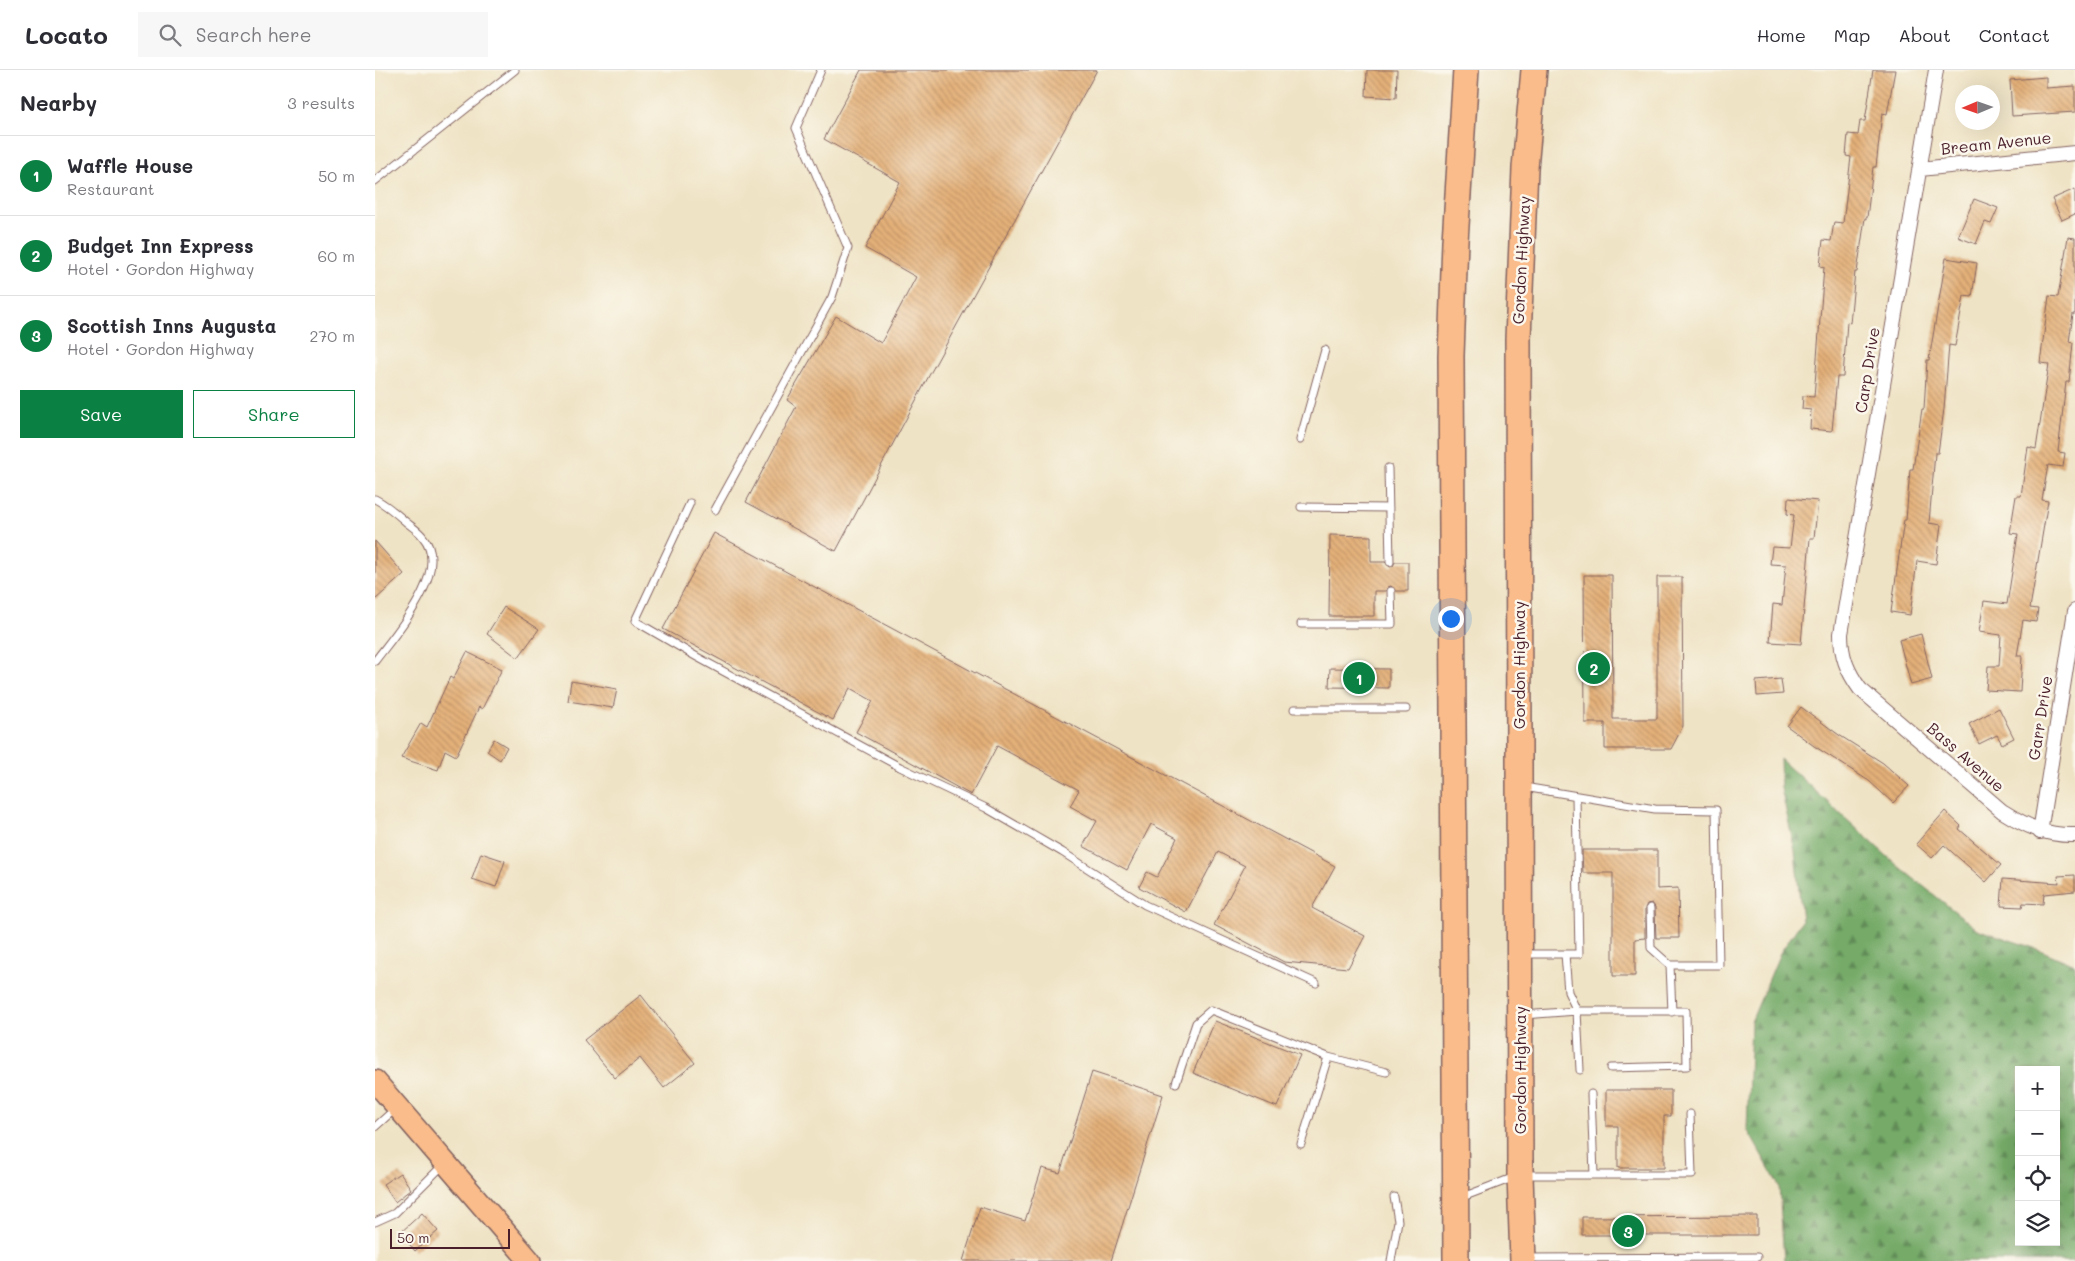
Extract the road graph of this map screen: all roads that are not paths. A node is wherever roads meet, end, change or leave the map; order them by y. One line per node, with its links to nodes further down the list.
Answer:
1 (515, 70): 8 (lane)
2 (821, 70): 16 (lane)
3 (1466, 70): 52 (highway)
4 (1534, 70): 25 (highway, Gordon Highway)
5 (1936, 70): 7 (street, Carp Drive)
6 (2075, 153): 7 (street, Bream Avenue)
7 (1920, 169): 22 (street, Carp Drive)
8 (375, 181)
9 (1325, 350): 10 (lane)
10 (1300, 440)
11 (1388, 468): 15 (lane)
12 (375, 499): 21 (lane)
13 (690, 503): 33 (lane)
14 (1301, 507): 15 (lane)
15 (1389, 508): 17 (lane)
16 (715, 510)
17 (1390, 562)
18 (1391, 591): 20 (lane)
19 (2075, 611): 27 (street, Garr Drive)
20 (1301, 624)
21 (375, 661)
22 (1850, 676): 27 (street, Bass Avenue)
23 (1295, 709): 24 (lane)
24 (1406, 709)
25 (1519, 787): 26 (lane); 30 (highway, Gordon Highway)
26 (1576, 797): 31 (lane); 32 (lane)
27 (2040, 832): 28 (street, Bass Avenue)
28 (2075, 835)
29 (1650, 908): 32 (lane)
30 (1520, 954): 31 (lane); 36 (highway, Gordon Highway)
31 (1565, 954): 34 (lane)
32 (1670, 965): 35 (lane)
33 (1316, 984)
34 (1577, 1012): 35 (lane); 36 (lane); 39 (lane)
35 (1673, 1012): 38 (lane)
36 (1521, 1015): 49 (highway, Gordon Highway)
37 (1328, 1057): 40 (lane); 42 (lane); 47 (lane)
38 (1611, 1068)
39 (1580, 1070)
40 (1386, 1072)
41 (375, 1082): 44 (main road)
42 (1175, 1083)
43 (1591, 1094): 50 (lane)
44 (397, 1107): 46 (lane); 48 (main road)
45 (1690, 1114): 50 (lane)
46 (375, 1127)
47 (1301, 1144)
48 (445, 1163): 53 (lane); 56 (main road)
49 (1521, 1175): 50 (lane); 52 (lane); 55 (highway, Gordon Highway)
50 (1594, 1175)
51 (1395, 1196): 57 (lane)
52 (1455, 1200): 58 (highway)
53 (375, 1222)
54 (1757, 1257): 55 (lane)
55 (1523, 1260)
56 (530, 1261)
57 (1391, 1261)
58 (1456, 1261)

